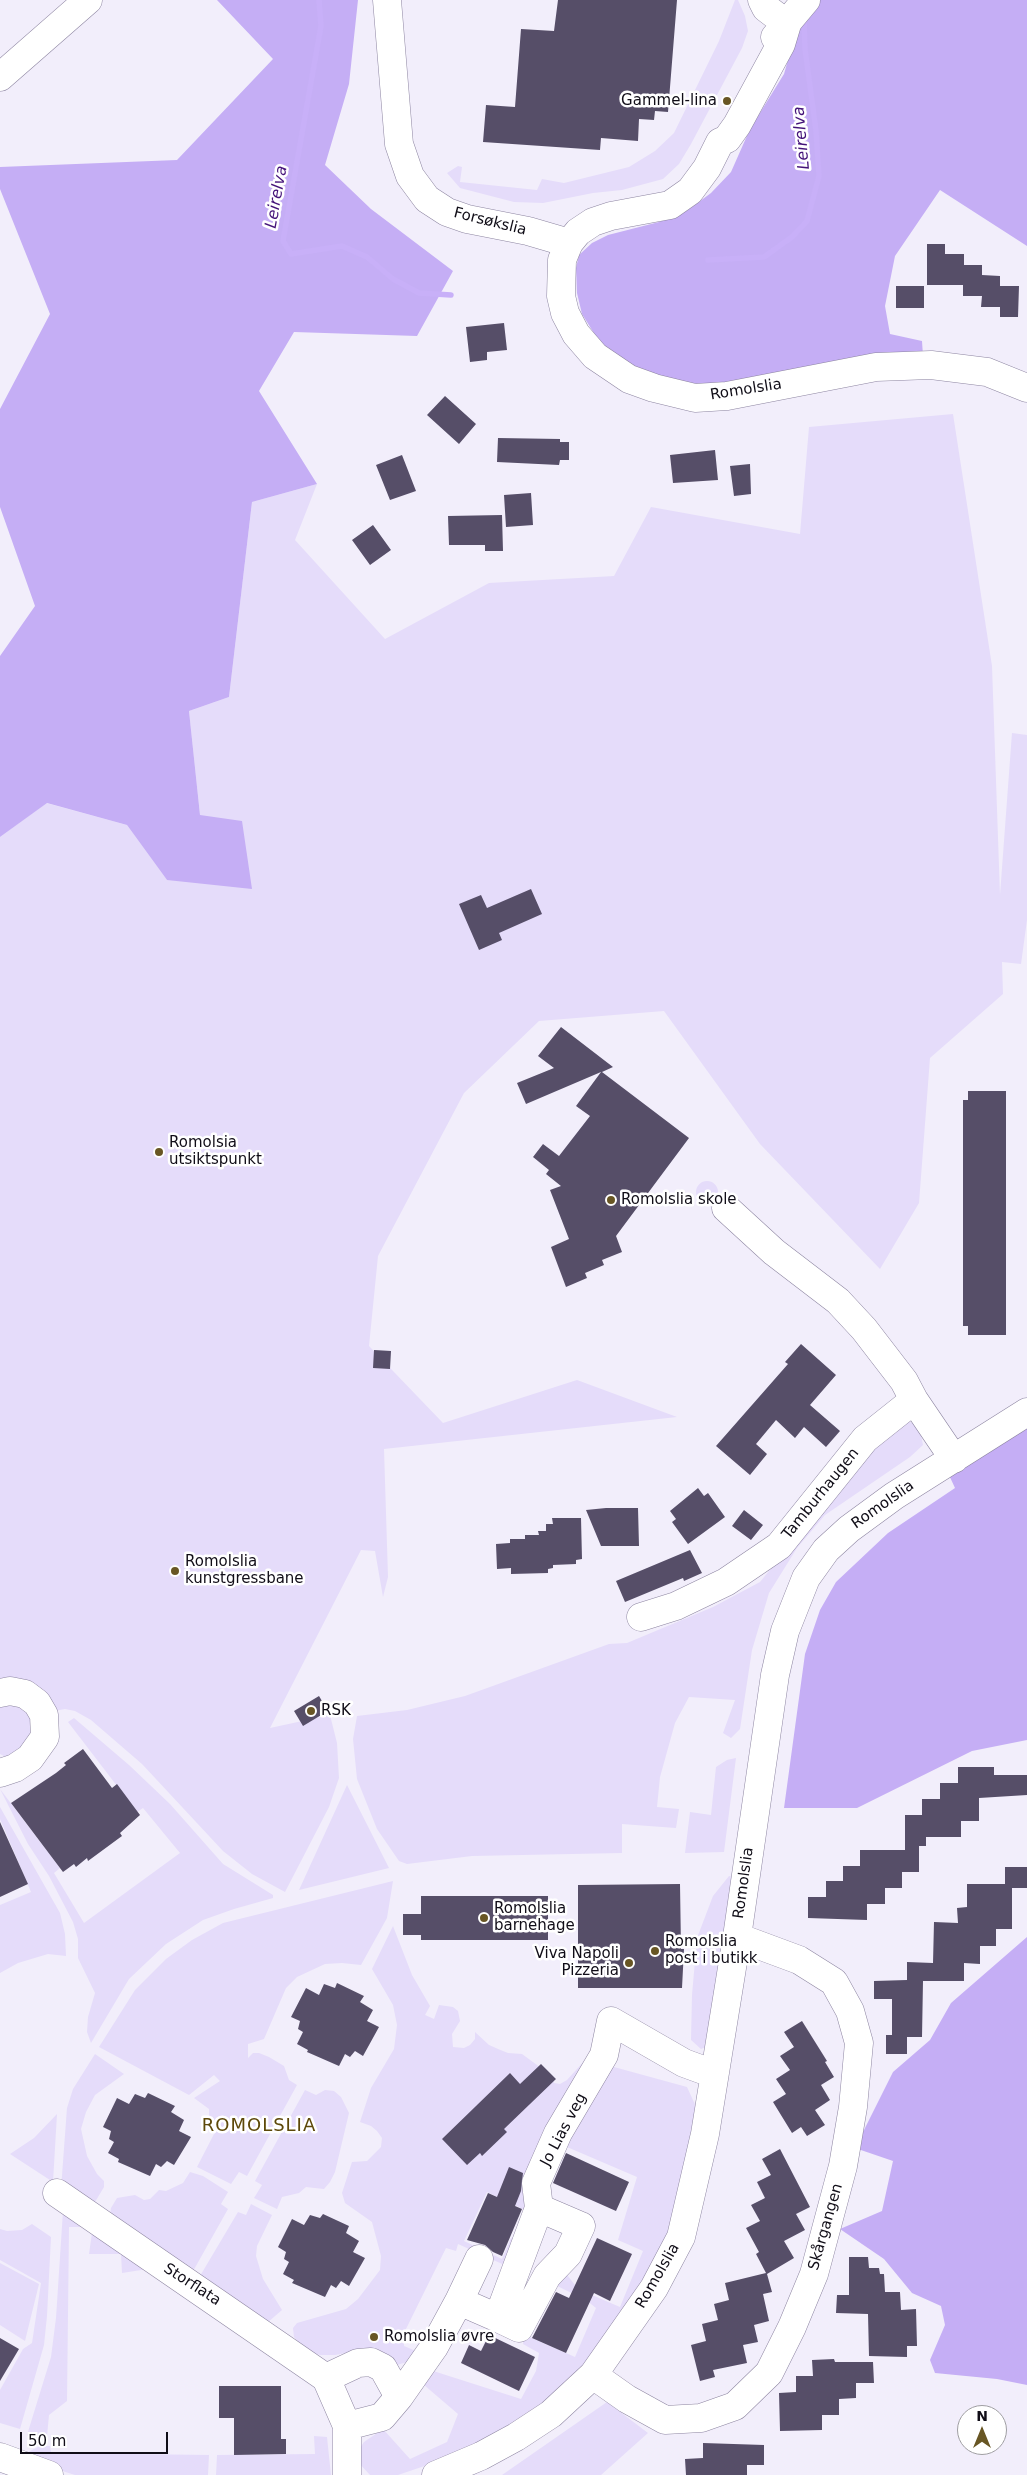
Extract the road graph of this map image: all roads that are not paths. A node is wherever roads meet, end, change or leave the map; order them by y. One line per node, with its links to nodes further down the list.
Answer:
1 (88, 0): 5 (street)
2 (387, 0): 6 (street, Forsøkslia)
3 (762, 0): 4 (street)
4 (796, 12): 6 (street)
5 (0, 77)
6 (569, 243): 7 (street, Romolslia)
7 (1027, 388)
8 (726, 1208): 9 (street)
9 (914, 1400): 11 (street); 12 (street, Tamburhaugen)
10 (1027, 1412): 11 (street, Romolslia)
11 (954, 1459): 15 (street, Romolslia)
12 (641, 1617)
13 (0, 1693): 14 (street)
14 (0, 1773)
15 (737, 1937): 16 (street, Romolslia); 22 (street, Skårgangen)
16 (714, 2074): 18 (street, Jo Lias veg); 22 (street, Romolslia)
17 (57, 2193): 23 (street, Storflata)
18 (539, 2208): 21 (street, Jo Lias veg); 21 (street)
19 (479, 2259): 20 (street)
20 (459, 2301): 21 (street); 24 (street)
21 (498, 2318)
22 (593, 2375): 29 (street, Romolslia)
23 (326, 2378): 24 (street); 25 (street)
24 (399, 2396): 25 (street)
25 (347, 2426): 28 (street)
26 (0, 2457): 27 (street)
27 (49, 2475)
28 (347, 2475)
29 (436, 2475)

